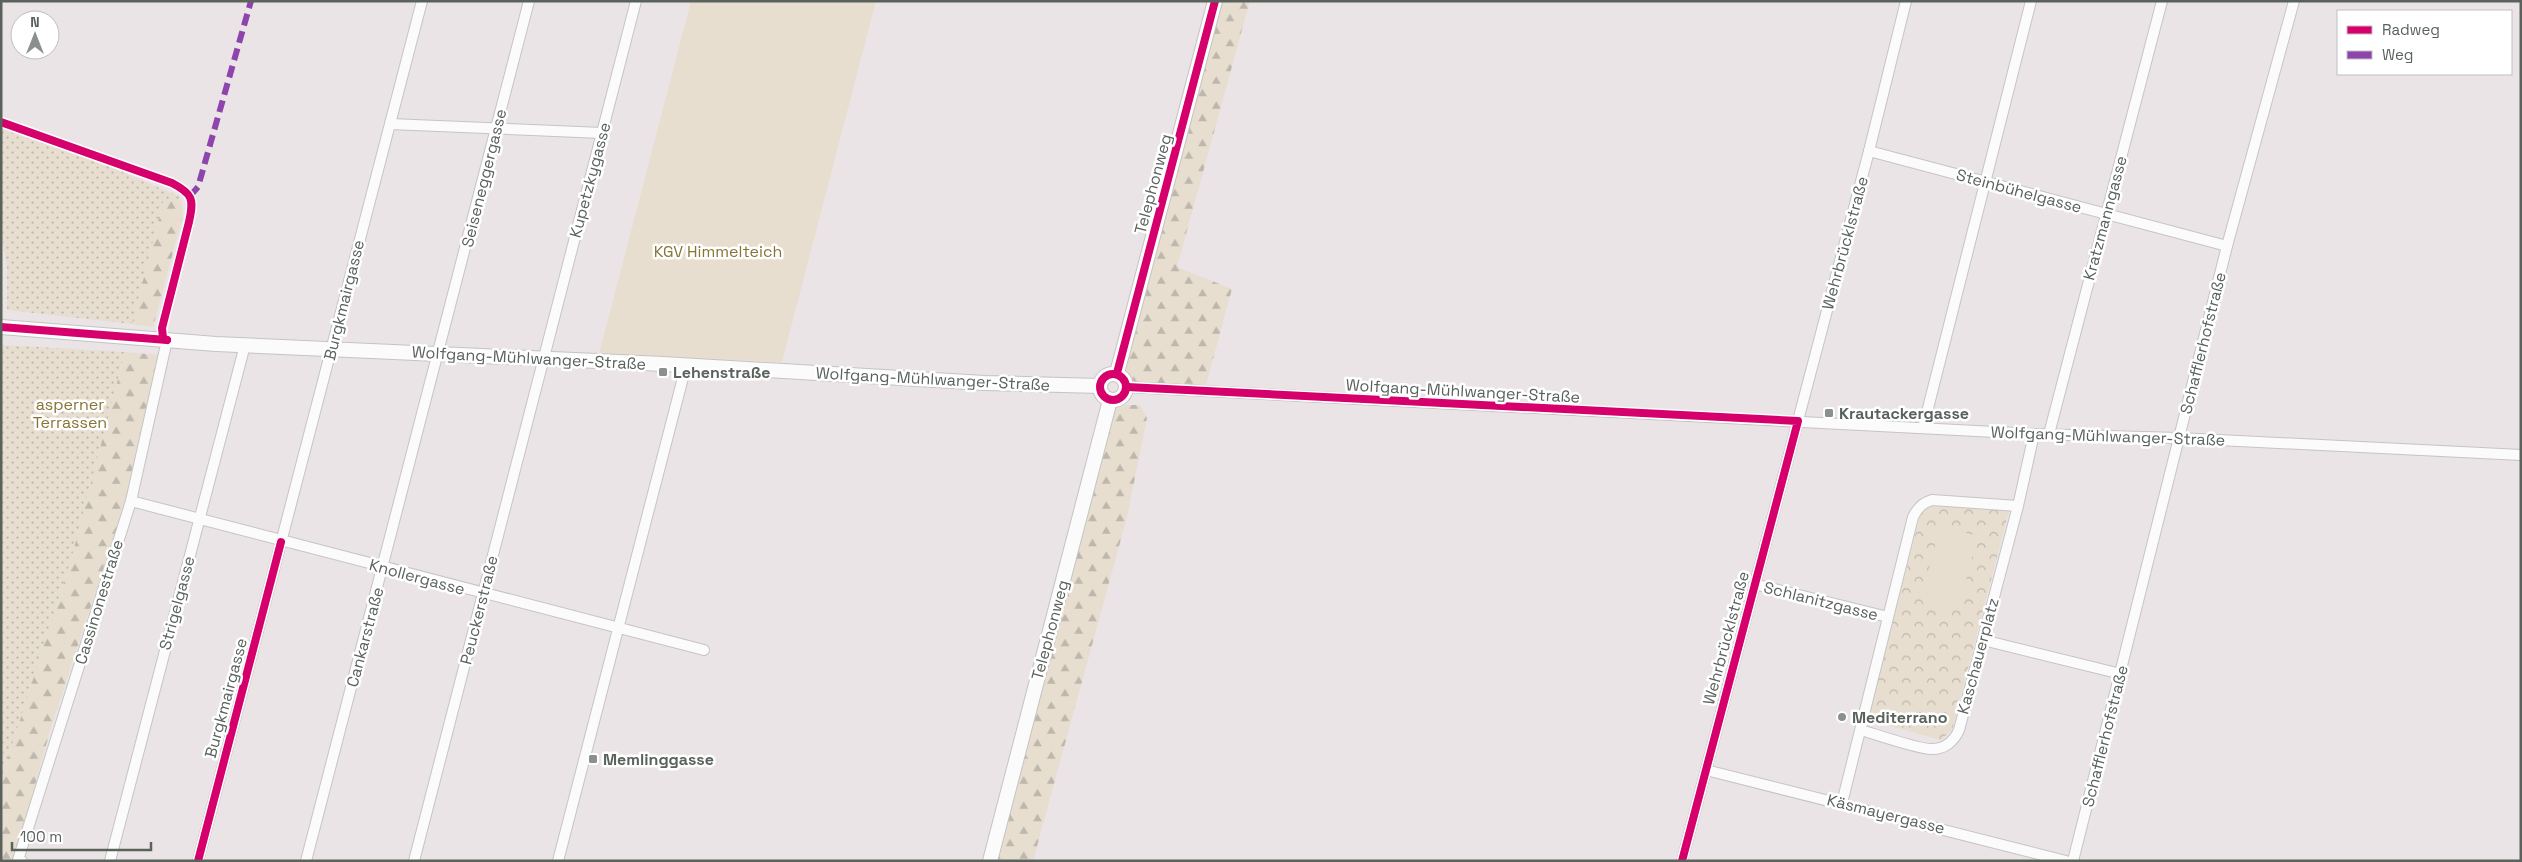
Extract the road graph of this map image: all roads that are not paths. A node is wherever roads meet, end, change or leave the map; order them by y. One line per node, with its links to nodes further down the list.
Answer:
1 (422, 1): 9 (street, Burgkmairgasse)
2 (529, 1): 10 (street, Seiseneggergasse)
3 (636, 1): 11 (street, Kupetzkygasse)
4 (1215, 1): 23 (street, Telephonweg)
5 (1906, 1): 12 (street, Wehrbrücklstraße)
6 (2031, 1): 13 (street)
7 (2162, 1): 14 (street, Kratzmanngasse)
8 (2294, 1): 15 (street, Schafflerhofstraße)
9 (390, 124): 10 (street); 19 (street, Burgkmairgasse)
10 (497, 128): 11 (street); 20 (street, Seiseneggergasse)
11 (602, 133): 21 (street, Kupetzkygasse)
12 (1869, 151): 13 (street, Steinbühelgasse); 27 (street, Wehrbrücklstraße)
13 (1985, 182): 14 (street, Steinbühelgasse); 28 (street)
14 (2106, 214): 15 (street, Steinbühelgasse); 30 (street, Kratzmanngasse)
15 (2227, 246): 31 (street, Schafflerhofstraße)
16 (1, 327): 17 (street, Wolfgang-Mühlwanger-Straße)
17 (168, 340): 18 (street, Wolfgang-Mühlwanger-Straße); 33 (street, Cassinonestraße)
18 (245, 345): 19 (street, Wolfgang-Mühlwanger-Straße); 35 (street, Strigelgasse)
19 (332, 349): 20 (street, Wolfgang-Mühlwanger-Straße); 36 (street, Burgkmairgasse)
20 (439, 354): 21 (street, Wolfgang-Mühlwanger-Straße); 37 (street, Cankarstraße)
21 (542, 358): 22 (street, Wolfgang-Mühlwanger-Straße); 39 (street, Peuckerstraße)
22 (686, 366): 24 (street, Wolfgang-Mühlwanger-Straße); 41 (street)
23 (1116, 373): 24 (street); 25 (street)
24 (1100, 386): 26 (street)
25 (1127, 388): 26 (street); 27 (street, Wolfgang-Mühlwanger-Straße)
26 (1110, 400): 54 (street, Telephonweg)
27 (1798, 421): 28 (street, Wolfgang-Mühlwanger-Straße); 38 (street, Wehrbrücklstraße)
28 (1923, 428): 29 (street, Wolfgang-Mühlwanger-Straße)
29 (2034, 434): 30 (street, Wolfgang-Mühlwanger-Straße); 34 (street, Kaschauerplatz)
30 (2050, 434): 31 (street, Wolfgang-Mühlwanger-Straße)
31 (2179, 438): 32 (street, Wolfgang-Mühlwanger-Straße); 44 (street, Schafflerhofstraße)
32 (2521, 455)
33 (131, 501): 35 (street, Knollergasse); 48 (street, Cassinonestraße)
34 (2018, 506): 40 (street); 42 (street, Kaschauerplatz)
35 (198, 519): 36 (street, Knollergasse); 49 (street, Strigelgasse)
36 (282, 542): 37 (street, Knollergasse); 50 (street, Burgkmairgasse)
37 (383, 568): 39 (street, Knollergasse); 51 (street, Cankarstraße)
38 (1754, 584): 40 (street, Schlanitzgasse); 46 (street, Wehrbrücklstraße)
39 (483, 594): 41 (street, Knollergasse); 52 (street, Peuckerstraße)
40 (1888, 617): 45 (street)
41 (619, 628): 43 (street, Knollergasse); 53 (street)
42 (1983, 640): 44 (street); 45 (street, Kaschauerplatz)
43 (704, 650)
44 (2121, 674): 57 (street, Schafflerhofstraße)
45 (1861, 730): 47 (street)
46 (1706, 770): 47 (street, Käsmayergasse); 55 (street, Wehrbrücklstraße)
47 (1842, 803): 56 (street, Käsmayergasse)
48 (20, 860)
49 (110, 861)
50 (198, 861)
51 (306, 861)
52 (414, 861)
53 (558, 861)
54 (990, 861)
55 (1682, 861)
56 (2066, 861)
57 (2073, 861)

